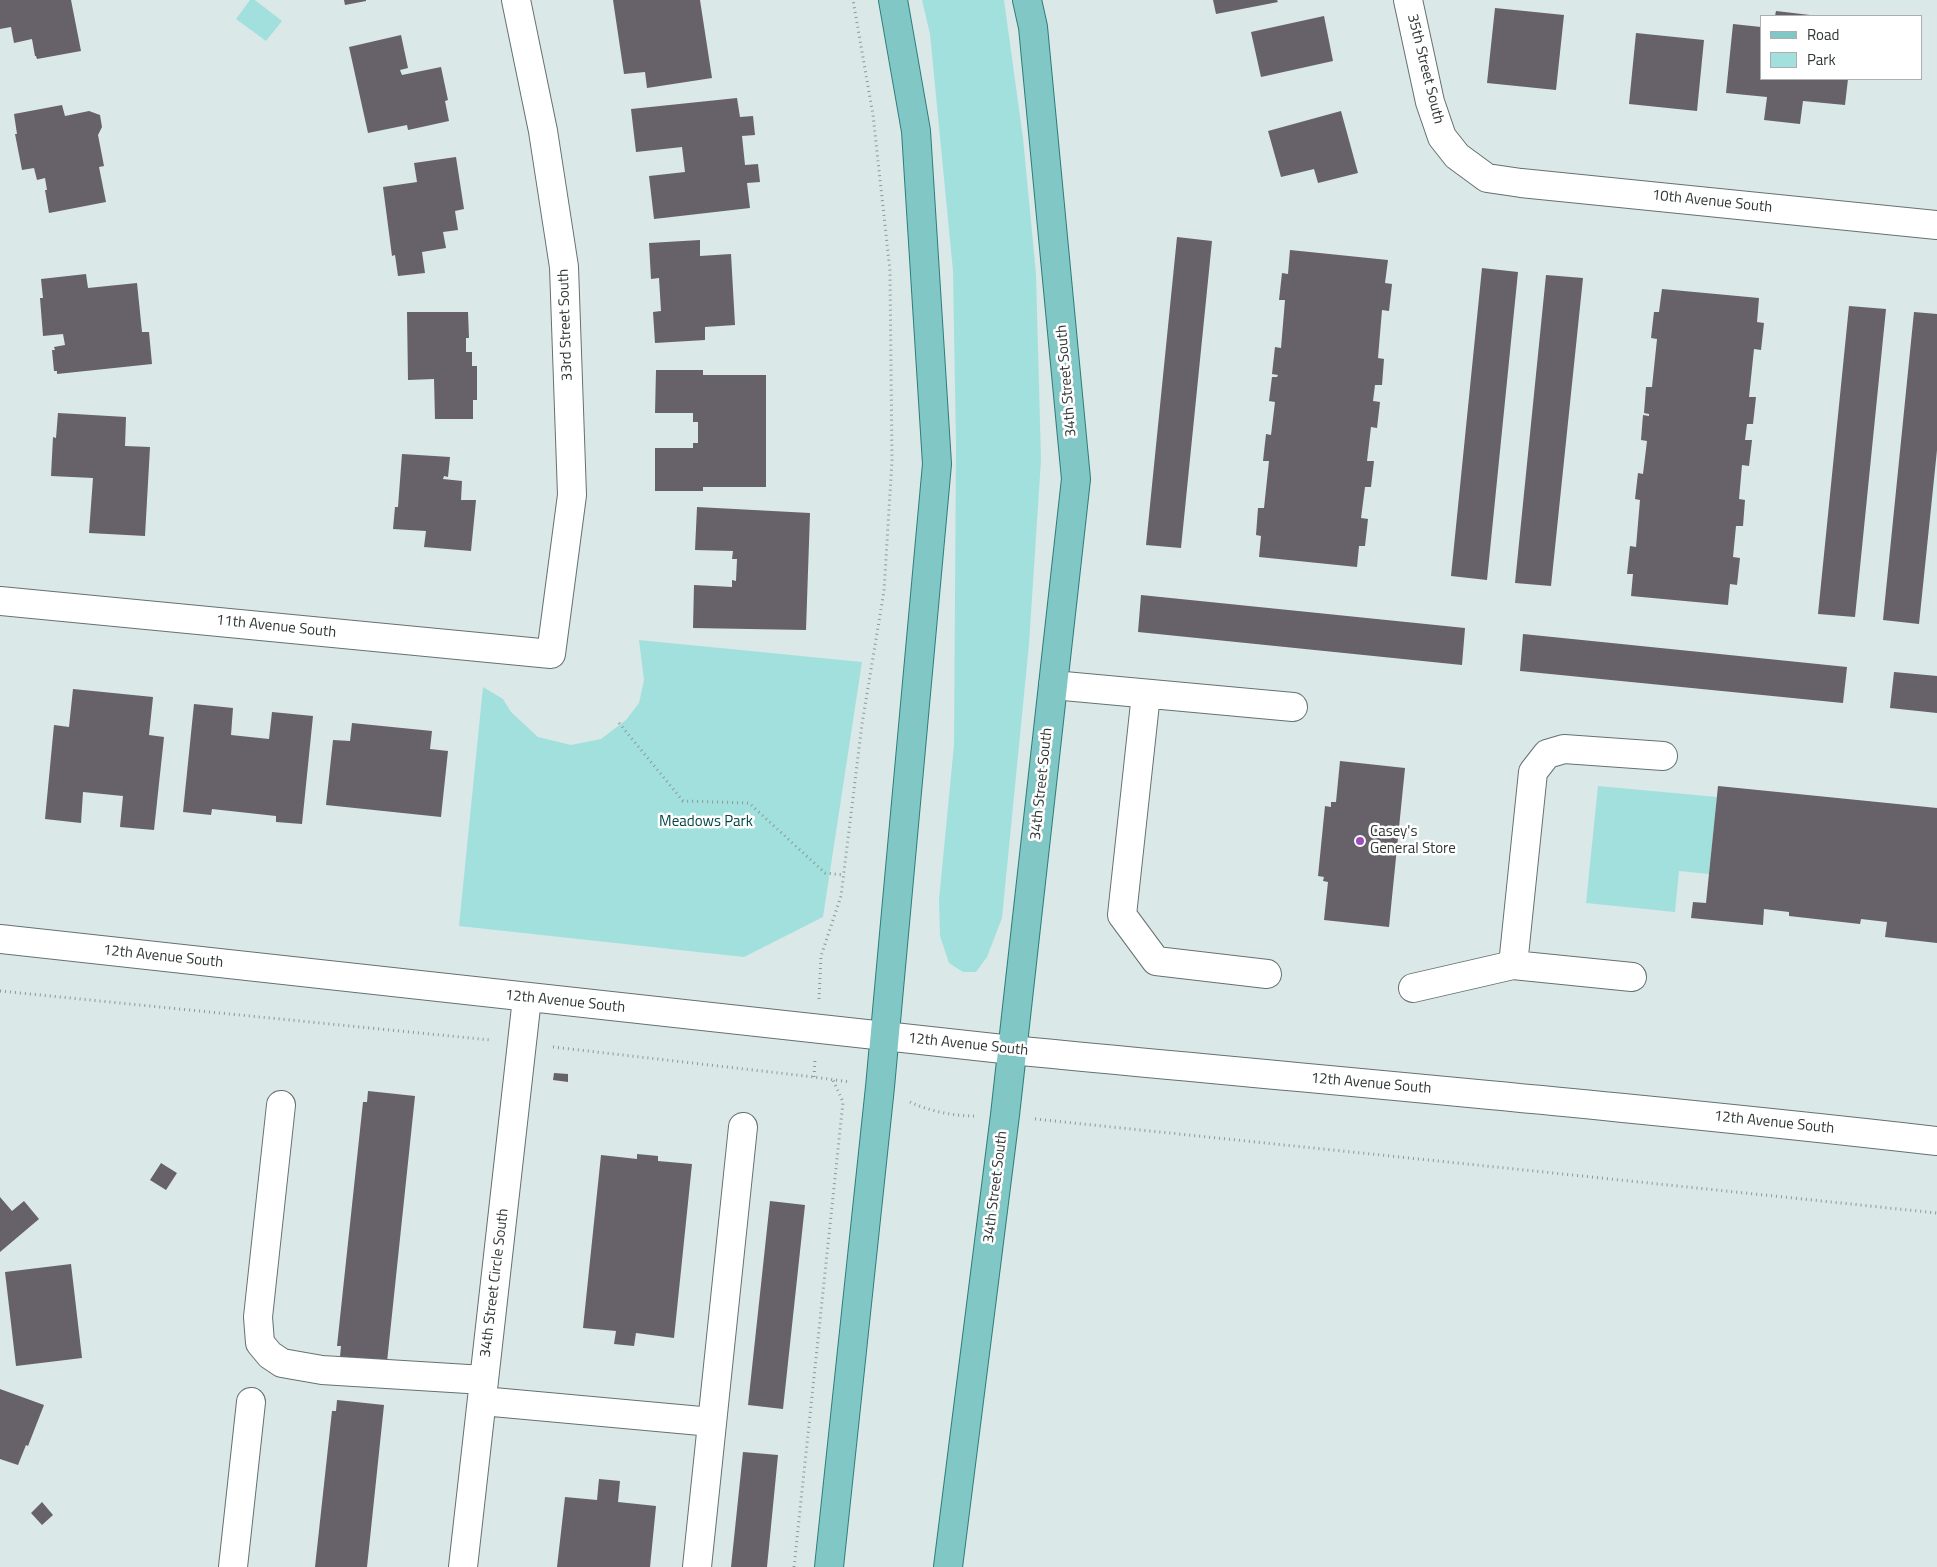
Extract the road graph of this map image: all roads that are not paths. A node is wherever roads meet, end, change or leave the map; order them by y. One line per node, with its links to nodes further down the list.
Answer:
1 (516, 0): 8 (street, 33rd Street South)
2 (893, 0): 19 (main road)
3 (1027, 0): 9 (main road, 34th Street South)
4 (1408, 0): 5 (street, 35th Street South)
5 (1487, 178): 6 (street, 10th Avenue South)
6 (1937, 225)
7 (0, 601): 8 (street, 11th Avenue South)
8 (551, 654)
9 (1053, 684): 10 (street); 20 (main road, 34th Street South)
10 (1146, 694): 11 (street); 15 (street)
11 (1293, 707)
12 (1663, 756): 14 (street)
13 (0, 939): 18 (street, 12th Avenue South)
14 (1513, 965): 16 (street); 17 (street)
15 (1267, 974)
16 (1632, 977)
17 (1412, 988)
18 (527, 998): 19 (street, 12th Avenue South); 24 (street, 34th Street Circle South)
19 (885, 1036): 20 (street, 12th Avenue South); 30 (main road)
20 (1013, 1050): 23 (street, 12th Avenue South); 31 (main road, 34th Street South)
21 (281, 1105): 24 (street)
22 (743, 1126): 26 (street)
23 (1937, 1141)
24 (483, 1391): 26 (street); 28 (street, 34th Street Circle South)
25 (250, 1402): 27 (street)
26 (712, 1422): 29 (street)
27 (233, 1567)
28 (463, 1567)
29 (697, 1567)
30 (830, 1567)
31 (948, 1567)

